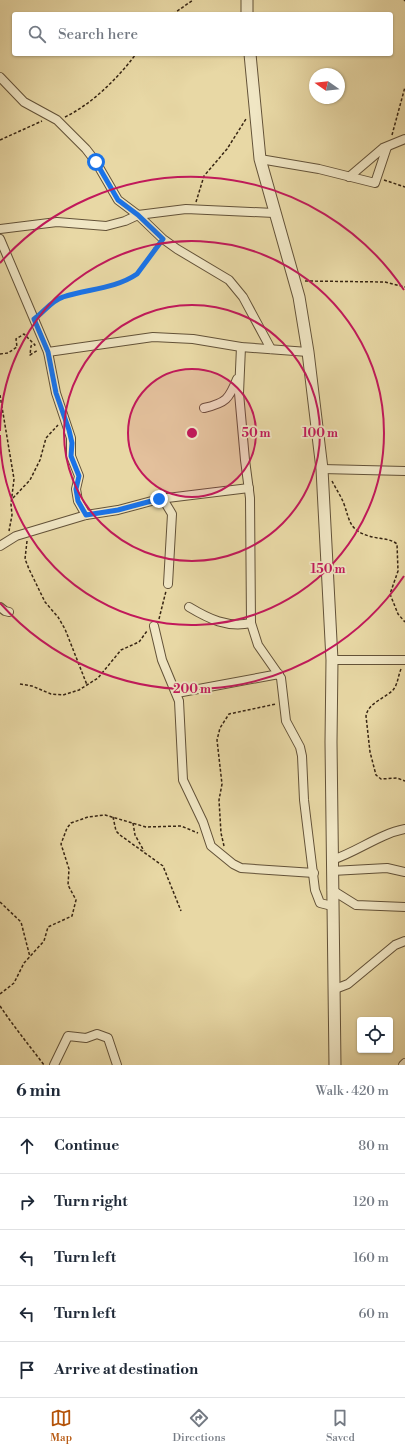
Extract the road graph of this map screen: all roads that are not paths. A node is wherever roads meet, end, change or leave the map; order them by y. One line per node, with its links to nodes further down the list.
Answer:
1 (247, 0): 2 (street)
2 (247, 12)
3 (250, 56): 8 (street)
4 (0, 69): 5 (street)
5 (0, 78): 11 (street)
6 (405, 140): 7 (street)
7 (388, 147): 9 (street); 9 (street)
8 (260, 159): 9 (street); 10 (street)
9 (349, 177)
10 (274, 212): 11 (street); 17 (street)
11 (138, 215): 12 (street); 16 (street)
12 (0, 229)
13 (0, 239): 15 (street)
14 (241, 347): 15 (street); 16 (street); 18 (street)
15 (46, 348): 24 (street)
16 (271, 349): 17 (street)
17 (308, 352): 20 (street)
18 (239, 376): 19 (street); 22 (street)
19 (204, 408)
20 (325, 468): 21 (street); 32 (street)
21 (405, 471)
22 (249, 488): 23 (street); 30 (street)
23 (159, 499): 24 (street); 26 (street)
24 (86, 515): 25 (street)
25 (0, 546)
26 (168, 584)
27 (0, 607): 29 (street)
28 (188, 607): 30 (street)
29 (9, 612)
30 (251, 623): 34 (street)
31 (154, 626): 35 (street)
32 (332, 660): 33 (street); 37 (street)
33 (405, 660)
34 (279, 674): 35 (street); 39 (street)
35 (177, 693): 39 (street)
36 (405, 829): 37 (street)
37 (332, 865): 38 (street); 40 (street)
38 (405, 872)
39 (314, 873): 41 (street)
40 (332, 890): 41 (street); 42 (street)
41 (332, 906): 44 (street)
42 (405, 907)
43 (405, 941): 44 (street)
44 (335, 989): 47 (street)
45 (54, 1065): 46 (street)
46 (117, 1065)
47 (335, 1065)

